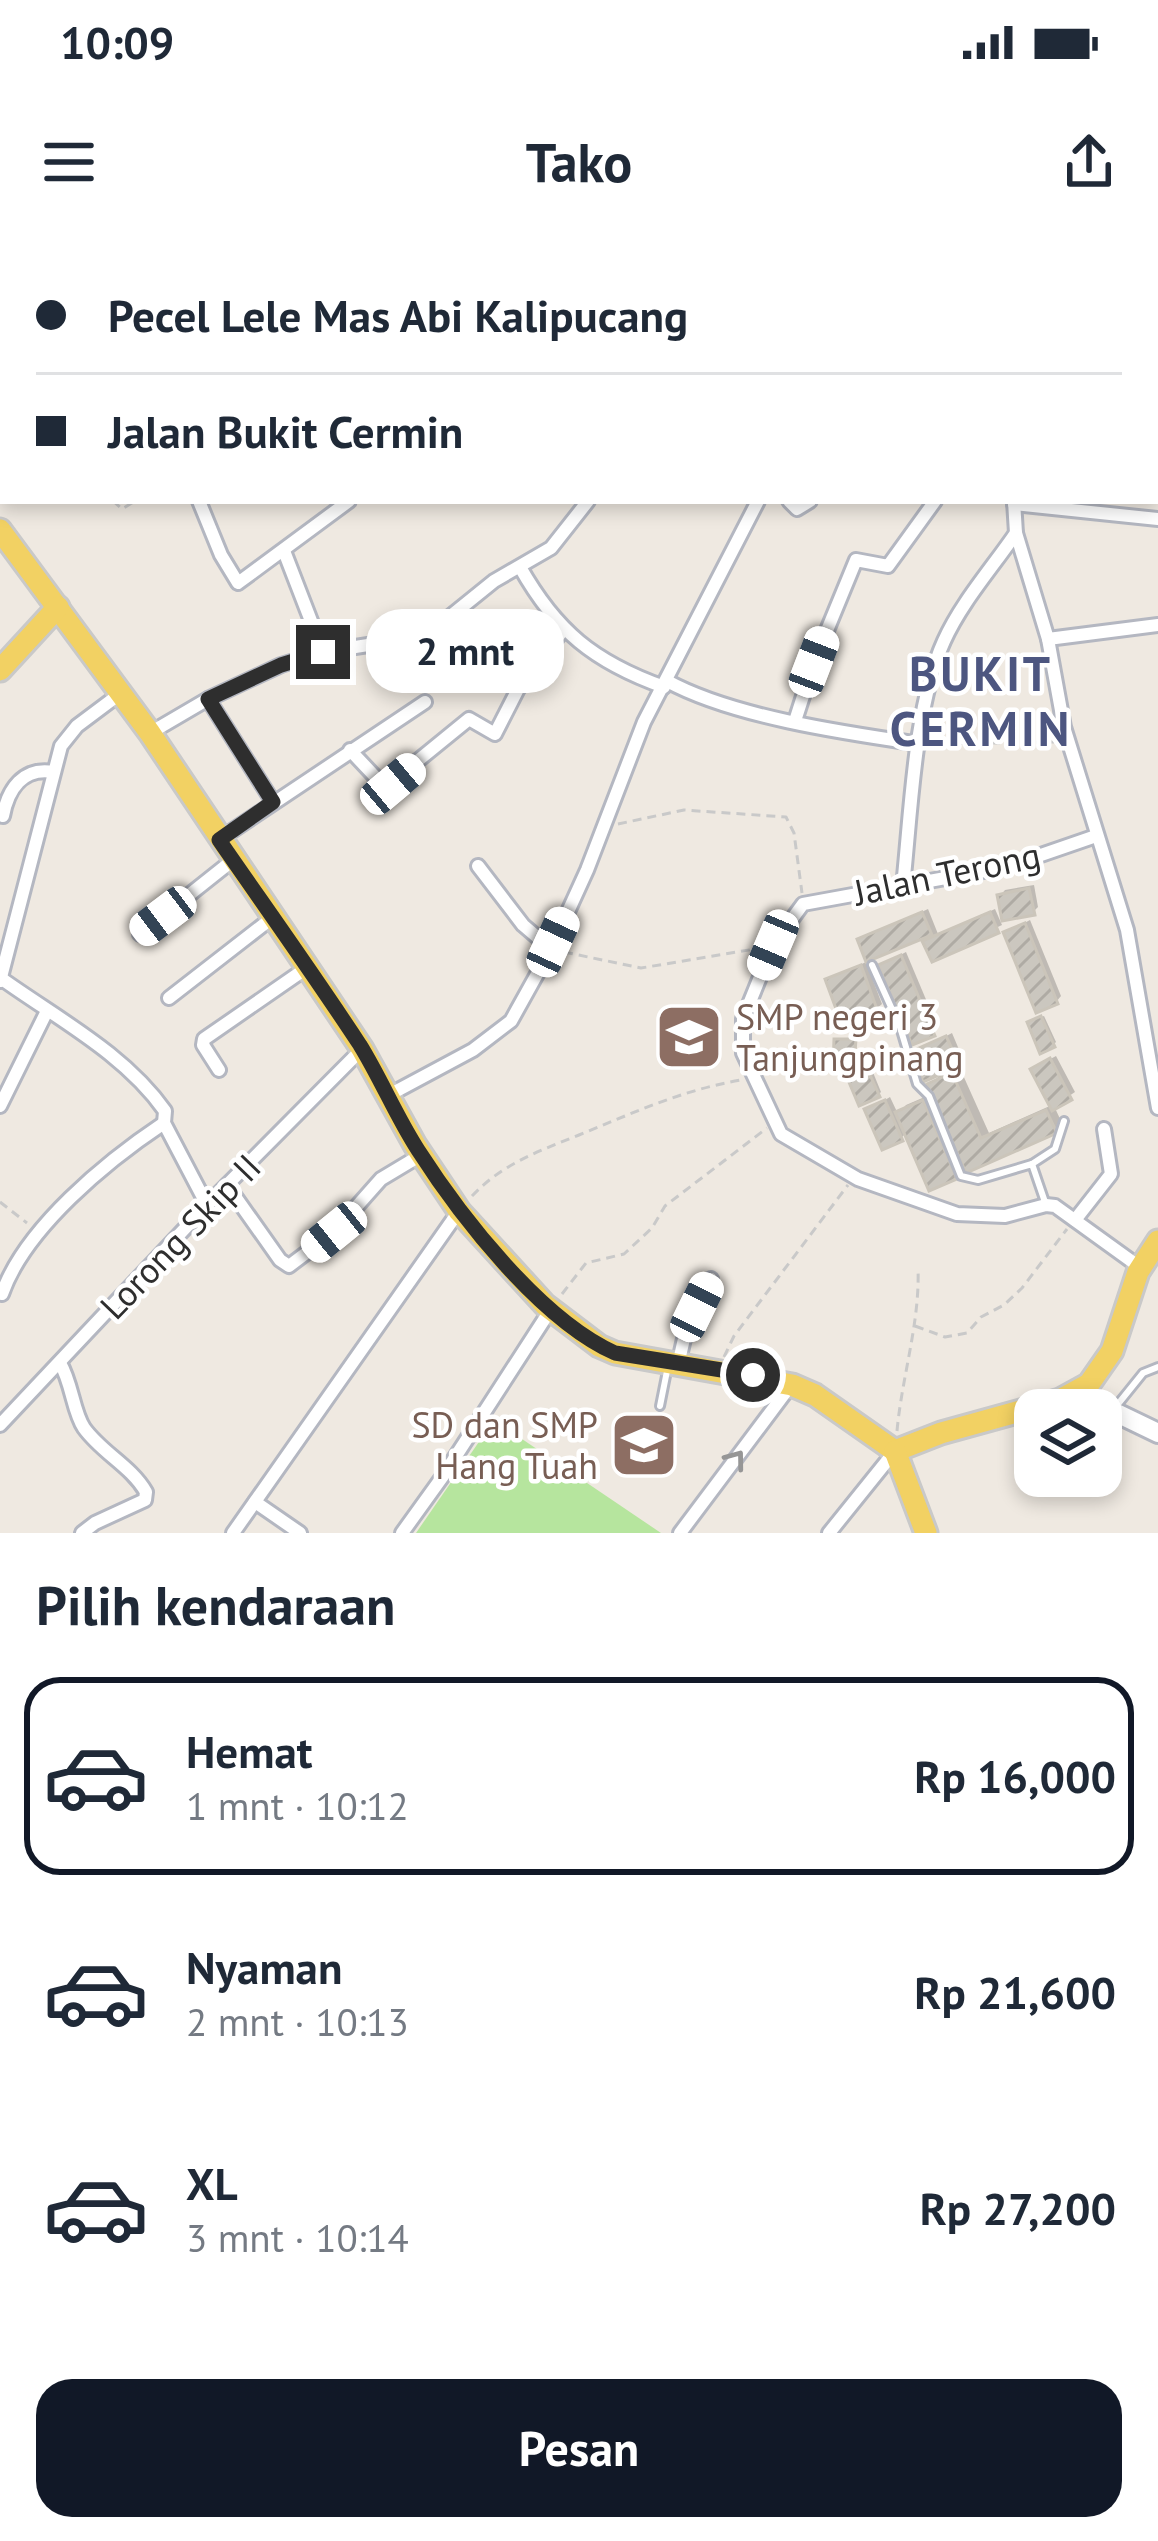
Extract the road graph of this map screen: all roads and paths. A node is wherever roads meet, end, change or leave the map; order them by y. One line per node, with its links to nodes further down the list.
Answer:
1 (200, 504): 11 (street)
2 (345, 504): 11 (street)
3 (586, 504): 12 (street)
4 (756, 504): 21 (street)
5 (933, 504): 25 (street)
6 (1014, 504): 10 (street)
7 (1032, 504): 8 (street)
8 (1158, 518)
9 (0, 530): 13 (main road)
10 (1016, 533): 17 (street); 28 (street)
11 (284, 551): 18 (street)
12 (520, 566): 15 (street); 16 (street)
13 (58, 607): 19 (main road); 22 (main road)
14 (1158, 625): 17 (street)
15 (441, 628): 18 (street); 20 (street)
16 (563, 630): 21 (street); 29 (street)
17 (1048, 639): 27 (street)
18 (323, 652): 23 (street)
19 (0, 670)
20 (479, 679)
21 (665, 684): 25 (street); 33 (street)
22 (121, 693): 26 (main road); 30 (street)
23 (208, 699): 26 (street); 31 (street)
24 (425, 702): 29 (street)
25 (795, 721): 28 (street)
26 (150, 733): 35 (main road)
27 (1068, 741): 28 (path); 34 (street)
28 (920, 744): 38 (street)
29 (350, 750): 31 (street)
30 (53, 772): 32 (street); 46 (street)
31 (273, 802): 35 (street)
32 (2, 816)
33 (604, 828): 39 (path); 43 (street)
34 (1096, 836): 38 (street, Jalan Terong); 54 (street)
35 (219, 840): 36 (main road)
36 (233, 860): 40 (main road); 41 (street)
37 (478, 866): 43 (street)
38 (903, 886): 39 (street, Jalan Terong)
39 (803, 904): 42 (street, Jalan Terong)
40 (272, 918): 45 (main road); 47 (street)
41 (140, 934)
42 (773, 945): 43 (path); 51 (street, Jalan Terong)
43 (551, 949): 52 (street)
44 (872, 965): 60 (lane)
45 (308, 967): 49 (main road); 50 (street)
46 (1, 980): 48 (street)
47 (169, 998)
48 (47, 1011): 53 (street); 56 (street)
49 (362, 1049): 52 (main road); 62 (street, Lorong Skip II)
50 (219, 1070)
51 (752, 1078): 57 (street, Jalan Terong); 66 (path)
52 (389, 1094): 59 (main road)
53 (0, 1106)
54 (1158, 1108)
55 (1064, 1121): 60 (lane)
56 (164, 1123): 64 (street); 68 (street)
57 (774, 1124): 61 (street, Jalan Terong); 74 (path)
58 (1104, 1129): 67 (street)
59 (421, 1155): 62 (street); 66 (main road)
60 (1032, 1163): 65 (lane)
61 (852, 1175): 65 (street, Jalan Terong); 79 (path)
62 (227, 1185): 64 (street, Lorong Skip II)
63 (0, 1202): 68 (path)
64 (207, 1205): 76 (street, Lorong Skip II)
65 (1046, 1205): 67 (street)
66 (459, 1211): 74 (main road); 89 (street)
67 (1075, 1220): 71 (street); 75 (path)
68 (40, 1233): 73 (street)
69 (1158, 1241): 71 (main road)
70 (918, 1268): 75 (path)
71 (1141, 1268): 81 (main road)
72 (711, 1279): 77 (street)
73 (2, 1294)
74 (551, 1309): 77 (main road); 93 (street)
75 (915, 1326): 88 (path)
76 (60, 1363): 86 (street, Lorong Skip II); 90 (street)
77 (674, 1364): 79 (main road); 83 (lane)
78 (1158, 1367): 82 (lane)
79 (719, 1370): 80 (main road)
80 (792, 1384): 88 (main road); 94 (street, one-way to 80)
81 (1079, 1389)
82 (1122, 1400)
83 (660, 1406)
84 (1014, 1414): 88 (main road)
85 (1122, 1417): 87 (street)
86 (0, 1425)
87 (1158, 1433)
88 (896, 1451): 95 (street); 96 (main road)
89 (255, 1502): 91 (street); 92 (street)
90 (82, 1533)
91 (233, 1533)
92 (300, 1533)
93 (402, 1533)
94 (680, 1533)
95 (829, 1533)
96 (926, 1533)

